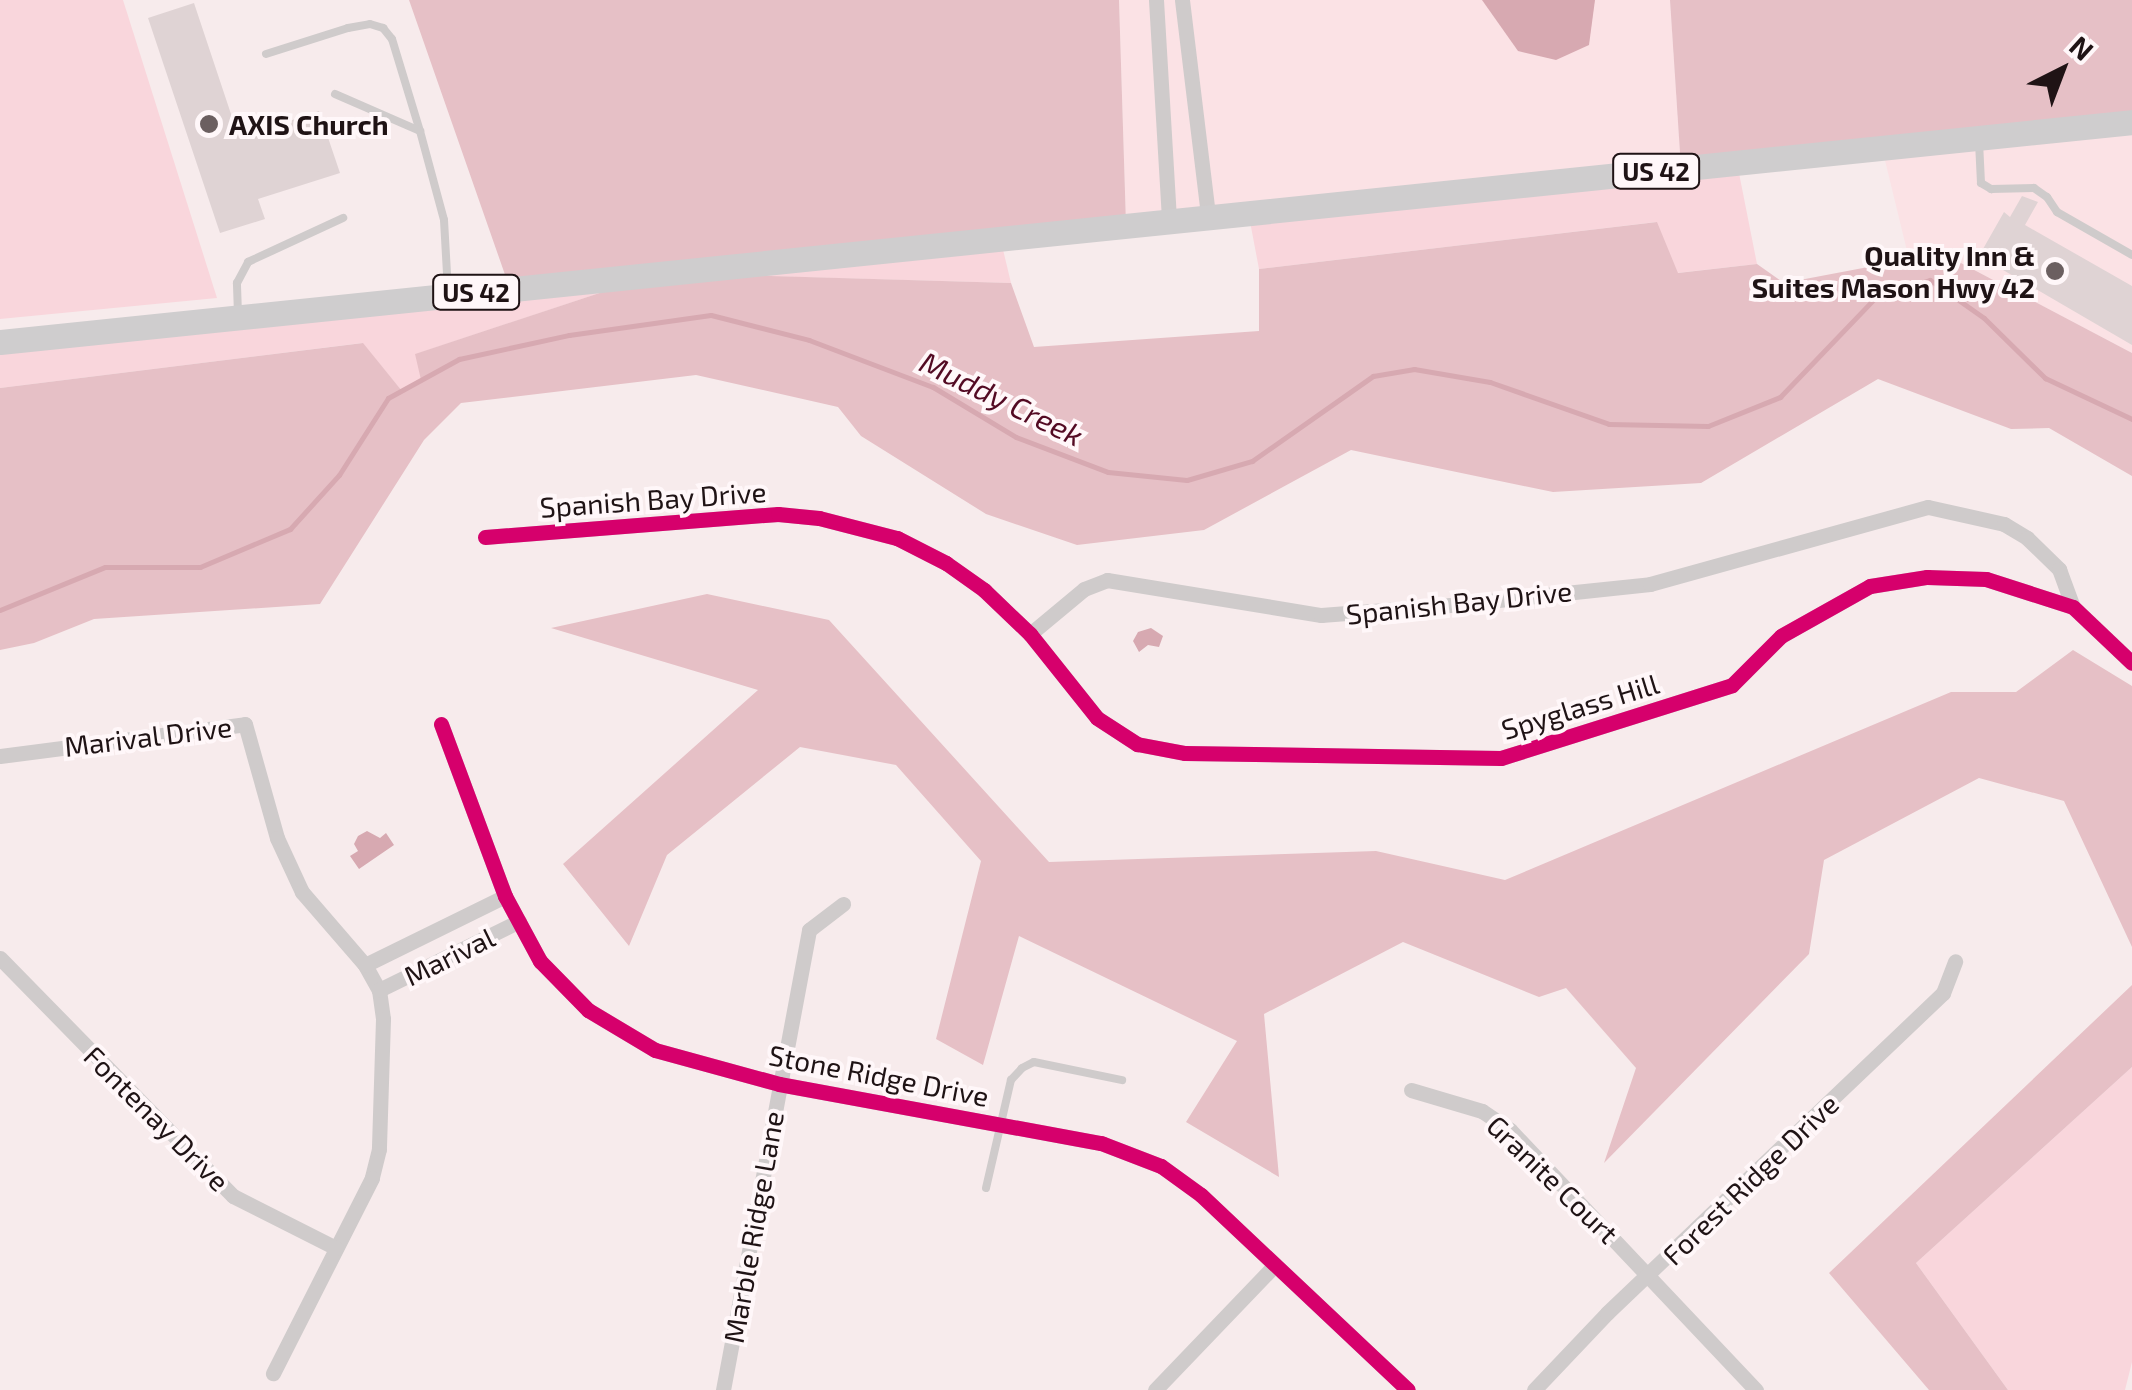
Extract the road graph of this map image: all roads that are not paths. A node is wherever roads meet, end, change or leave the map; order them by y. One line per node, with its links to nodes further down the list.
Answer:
1 (1156, 0): 10 (street)
2 (1182, 0): 8 (street)
3 (266, 54): 6 (lane)
4 (335, 94): 6 (lane)
5 (2132, 122): 7 (main road, US 42)
6 (420, 131): 12 (lane)
7 (1979, 138): 8 (main road, US 42); 11 (lane)
8 (1208, 215): 10 (main road, US 42)
9 (344, 218): 13 (lane)
10 (1169, 219): 12 (main road, US 42)
11 (2132, 255)
12 (448, 296): 13 (main road, US 42)
13 (238, 317): 14 (main road, US 42)
14 (0, 342)
15 (485, 538): 17 (street, Spanish Bay Drive)
16 (2074, 607): 17 (street, Spanish Bay Drive); 17 (street, Spyglass Hill); 18 (street, Spyglass Hill)
17 (1030, 634)
18 (2132, 662)
19 (441, 724): 21 (street, Stone Ridge Drive)
20 (0, 756): 26 (street, Marival Drive)
21 (505, 896): 23 (street, Stone Ridge Drive); 26 (street, Marival)
22 (843, 904): 29 (street, Marble Ridge Lane)
23 (518, 921): 27 (street, Marival); 29 (street, Stone Ridge Drive)
24 (0, 958): 33 (street, Fontenay Drive)
25 (1955, 962): 35 (street, Forest Ridge Drive)
26 (366, 966): 27 (street, Marival Drive)
27 (379, 990): 33 (street, Marival Drive)
28 (1122, 1080): 31 (lane)
29 (779, 1084): 31 (street, Stone Ridge Drive); 37 (street, Marble Ridge Lane)
30 (1411, 1090): 35 (street, Granite Court)
31 (998, 1124): 32 (lane); 34 (street, Stone Ridge Drive)
32 (986, 1188)
33 (336, 1248): 36 (street, Marival Drive)
34 (1275, 1265): 38 (street); 39 (street, Stone Ridge Drive)
35 (1649, 1275): 40 (street, Forest Ridge Drive); 41 (street, Granite Court)
36 (272, 1373)
37 (723, 1390)
38 (1155, 1390)
39 (1408, 1390)
40 (1534, 1390)
41 (1756, 1390)

